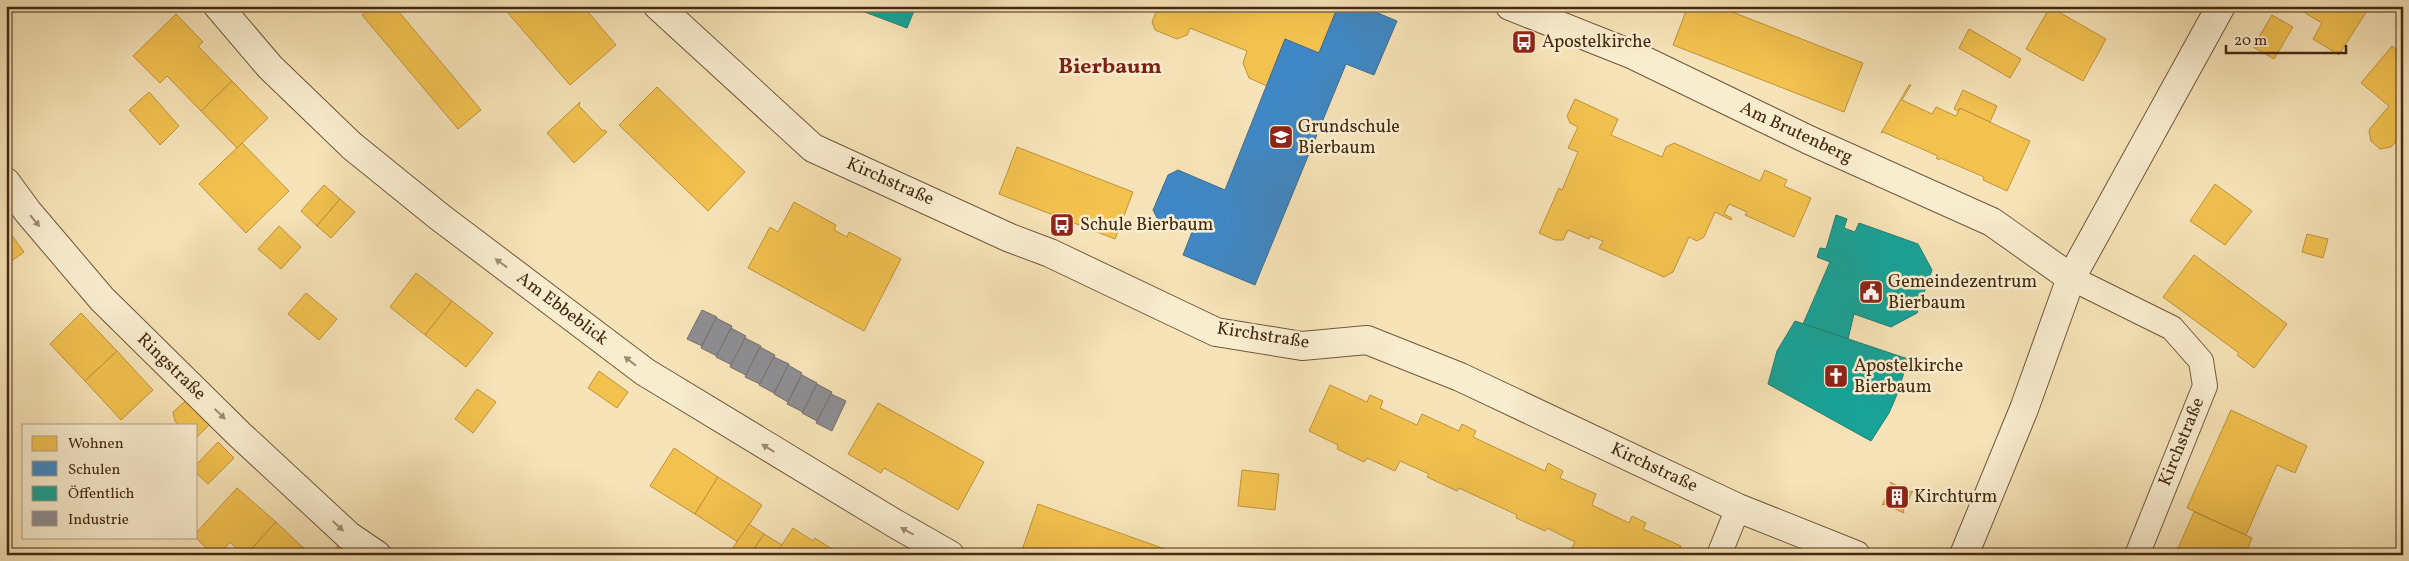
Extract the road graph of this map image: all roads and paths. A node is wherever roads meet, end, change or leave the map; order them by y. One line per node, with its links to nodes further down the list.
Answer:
1 (218, 6): 9 (street, Am Ebbeblick, one-way to 1)
2 (658, 6): 7 (street, Kirchstraße)
3 (1510, 6): 6 (street, Am Brutenberg)
4 (2221, 6): 6 (street)
5 (6, 182): 8 (street, Ringstraße, one-way to 8)
6 (2071, 278): 12 (street); 13 (lane, Kirchstraße)
7 (1738, 508): 10 (lane); 11 (street, Kirchstraße)
8 (377, 555)
9 (950, 555)
10 (1719, 555)
11 (1856, 555)
12 (1964, 555)
13 (2137, 555)

